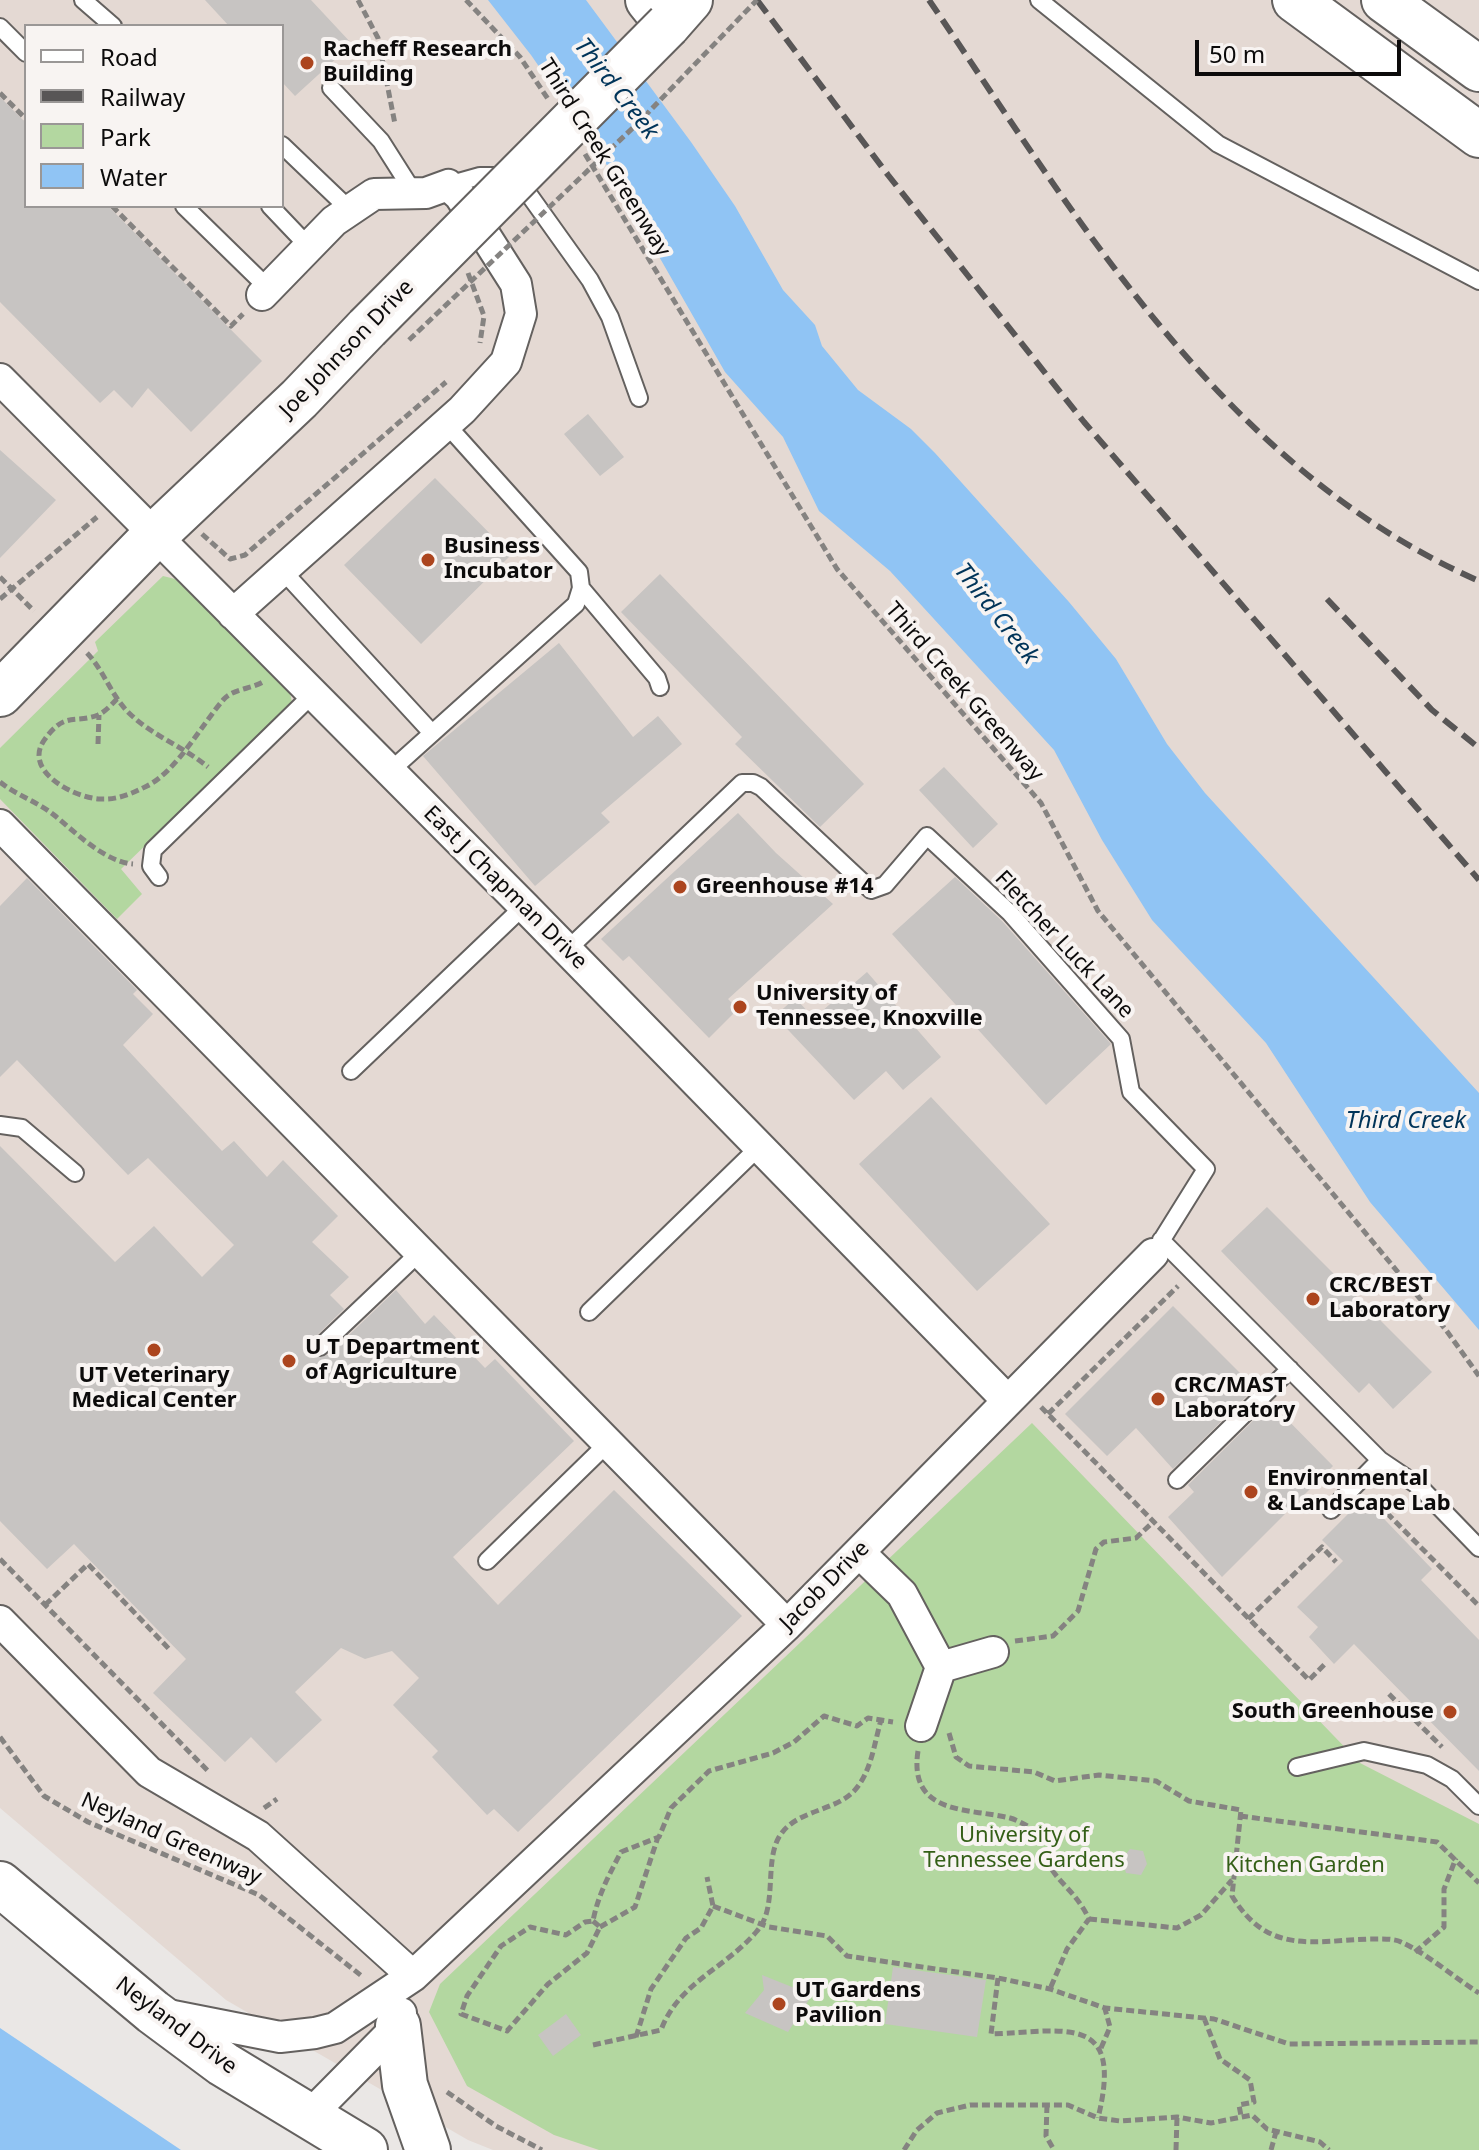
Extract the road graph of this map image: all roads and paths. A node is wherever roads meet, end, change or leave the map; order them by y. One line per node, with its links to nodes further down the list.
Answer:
1 (83, 0): 8 (lane)
2 (466, 0): 14 (path, Third Creek Greenway)
3 (757, 0): 28 (path, bridge)
4 (1039, 0): 26 (lane)
5 (1295, 0): 16 (main road)
6 (1384, 0): 11 (main road)
7 (669, 8): 28 (main road, Joe Johnson Drive, bridge)
8 (111, 24)
9 (0, 27): 10 (lane)
10 (24, 51)
11 (1479, 69)
12 (331, 88): 20 (lane)
13 (0, 93): 15 (path)
14 (555, 109)
15 (24, 117)
16 (1479, 135)
17 (284, 147): 24 (lane)
18 (581, 149): 69 (path, Third Creek Greenway)
19 (448, 185): 20 (street); 30 (lane); 31 (street)
20 (414, 193): 24 (street)
21 (114, 208): 27 (path)
22 (186, 208): 27 (lane)
23 (272, 208): 25 (lane)
24 (350, 210): 25 (street)
25 (309, 247): 27 (street)
26 (1479, 281)
27 (265, 292)
28 (382, 340): 33 (main road, Joe Johnson Drive)
29 (0, 379): 33 (street, East J Chapman Drive)
30 (639, 398)
31 (446, 424): 34 (street); 36 (lane)
32 (112, 516): 37 (path)
33 (154, 536): 40 (street, East J Chapman Drive); 45 (main road, Joe Johnson Drive)
34 (282, 570): 40 (street); 48 (lane)
35 (0, 577): 37 (path)
36 (581, 588): 43 (lane); 48 (lane)
37 (13, 589): 38 (path); 39 (path)
38 (0, 599)
39 (35, 611)
40 (233, 614): 44 (street, East J Chapman Drive)
41 (84, 650): 46 (path)
42 (271, 677): 50 (path)
43 (660, 687)
44 (314, 693): 51 (street, East J Chapman Drive); 52 (lane)
45 (0, 694)
46 (117, 699): 47 (path); 50 (path)
47 (99, 715): 49 (path); 50 (path)
48 (432, 733): 51 (lane)
49 (98, 744)
50 (183, 750): 52 (path)
51 (389, 772): 56 (street, East J Chapman Drive)
52 (224, 781): 55 (lane)
53 (0, 782): 55 (path)
54 (0, 825): 64 (street)
55 (155, 871)
56 (524, 906): 57 (street, East J Chapman Drive); 58 (lane)
57 (567, 950): 60 (street, East J Chapman Drive); 61 (lane, Fletcher Luck Lane)
58 (351, 1071)
59 (0, 1125): 62 (lane)
60 (760, 1146): 66 (lane); 70 (street, East J Chapman Drive)
61 (1206, 1169): 63 (lane, Jacob Drive)
62 (75, 1173)
63 (1157, 1247): 65 (lane); 70 (street, Jacob Drive)
64 (420, 1252): 67 (lane); 72 (street)
65 (1193, 1271): 68 (lane); 71 (path)
66 (589, 1312)
67 (320, 1347)
68 (1290, 1369): 73 (lane); 74 (lane)
69 (1479, 1376)
70 (1014, 1394): 71 (path); 87 (street, Jacob Drive)
71 (1048, 1414): 77 (path)
72 (608, 1443): 80 (lane); 87 (street)
73 (1380, 1460): 75 (lane); 78 (lane)
74 (1177, 1480)
75 (1358, 1483): 76 (lane); 84 (path)
76 (1331, 1510)
77 (1153, 1522): 85 (path); 89 (path)
78 (1479, 1548)
79 (0, 1559): 83 (path)
80 (487, 1561)
81 (869, 1562): 91 (street)
82 (1336, 1562): 85 (path)
83 (45, 1605): 88 (path); 100 (path)
84 (1479, 1606)
85 (1248, 1619): 90 (path)
86 (0, 1621): 117 (street)
87 (787, 1625): 117 (street, Jacob Drive)
88 (170, 1650)
89 (993, 1652): 91 (street)
90 (1327, 1662)
91 (941, 1667): 95 (street)
92 (1389, 1694): 98 (path)
93 (881, 1720): 114 (path)
94 (857, 1726): 104 (path)
95 (921, 1726): 103 (path)
96 (0, 1737): 122 (path, Neyland Greenway)
97 (952, 1744): 102 (path)
98 (1445, 1750)
99 (1297, 1767): 101 (lane)
100 (211, 1774)
101 (1479, 1806)
102 (1240, 1816): 106 (path); 108 (path)
103 (1041, 1835): 105 (path); 112 (path)
104 (658, 1837): 113 (path); 115 (path)
105 (1049, 1839)
106 (1456, 1858): 109 (path); 116 (path)
107 (707, 1877): 111 (path)
108 (1234, 1879): 112 (path); 116 (path)
109 (1479, 1883)
110 (0, 1884): 123 (main road, Neyland Drive)
111 (713, 1906): 114 (path); 125 (path)
112 (1089, 1919): 119 (path)
113 (593, 1921): 115 (path); 115 (path)
114 (763, 1925): 118 (path); 125 (path)
115 (600, 1927)
116 (1415, 1952): 120 (path)
117 (413, 1976): 122 (street)
118 (998, 1978): 119 (path); 128 (path)
119 (1050, 1989): 121 (path)
120 (1479, 1993)
121 (1105, 2008): 124 (path); 128 (path)
122 (391, 2011): 123 (street); 132 (street); 137 (main road)
123 (153, 2012): 132 (main road, Neyland Drive)
124 (1204, 2018): 126 (path); 131 (path)
125 (636, 2037): 127 (path)
126 (1479, 2042)
127 (593, 2045)
128 (1101, 2048): 134 (path)
129 (444, 2084): 138 (path)
130 (1047, 2105): 134 (path); 139 (path); 140 (path)
131 (1241, 2116): 133 (path); 135 (path)
132 (308, 2117): 136 (main road, Neyland Drive)
133 (1177, 2117): 134 (path); 141 (path)
134 (1098, 2118)
135 (1276, 2132): 142 (path); 143 (path)
136 (365, 2150)
137 (428, 2150)
138 (542, 2150)
139 (904, 2150)
140 (1054, 2150)
141 (1176, 2150)
142 (1271, 2150)
143 (1329, 2150)

